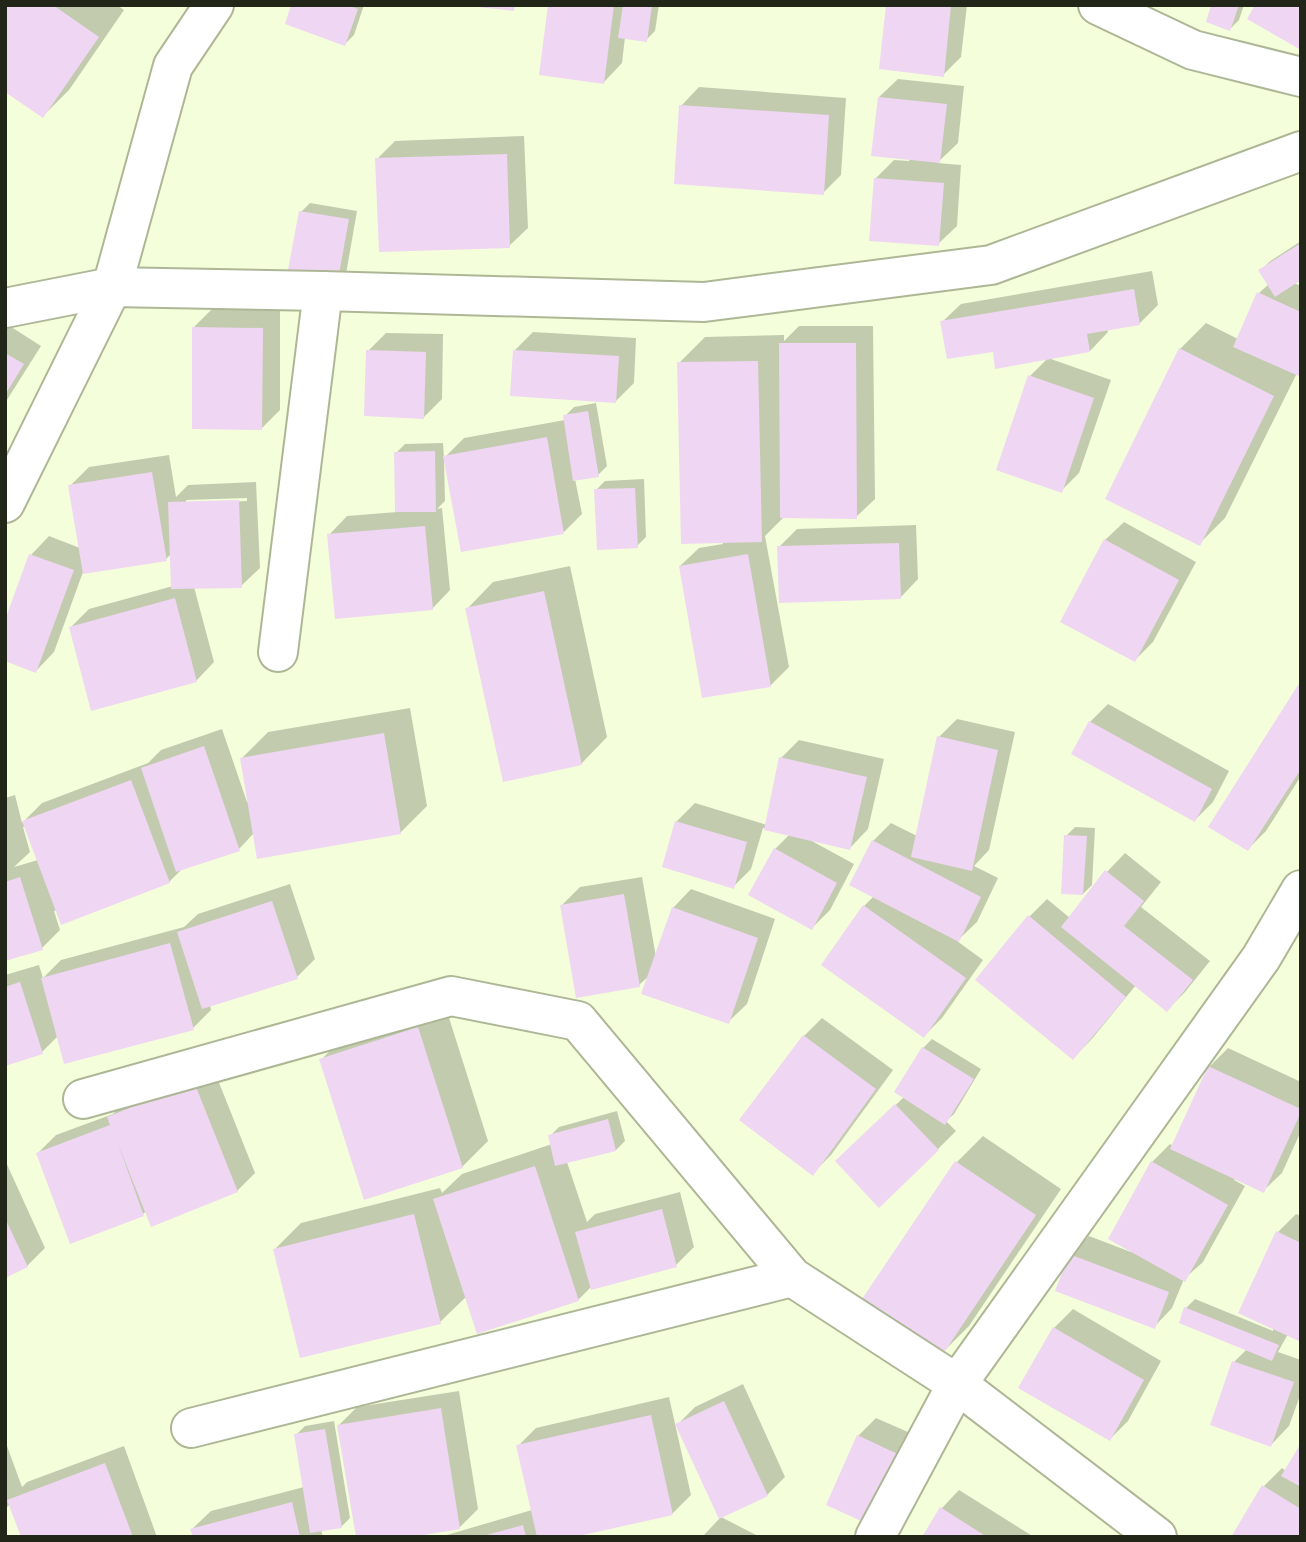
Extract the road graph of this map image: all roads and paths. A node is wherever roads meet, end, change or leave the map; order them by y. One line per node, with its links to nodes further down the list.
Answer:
1 (214, 5): 5 (street)
2 (1098, 5): 3 (street)
3 (1301, 77)
4 (1301, 152): 6 (street)
5 (112, 287): 6 (street); 7 (street); 8 (street)
6 (323, 291): 9 (street)
7 (5, 308)
8 (5, 503)
9 (278, 652)
10 (1301, 890): 13 (street)
11 (83, 1099): 12 (street)
12 (792, 1277): 13 (street); 14 (street)
13 (957, 1384): 15 (street); 16 (street)
14 (191, 1428)
15 (875, 1537)
16 (1157, 1537)

